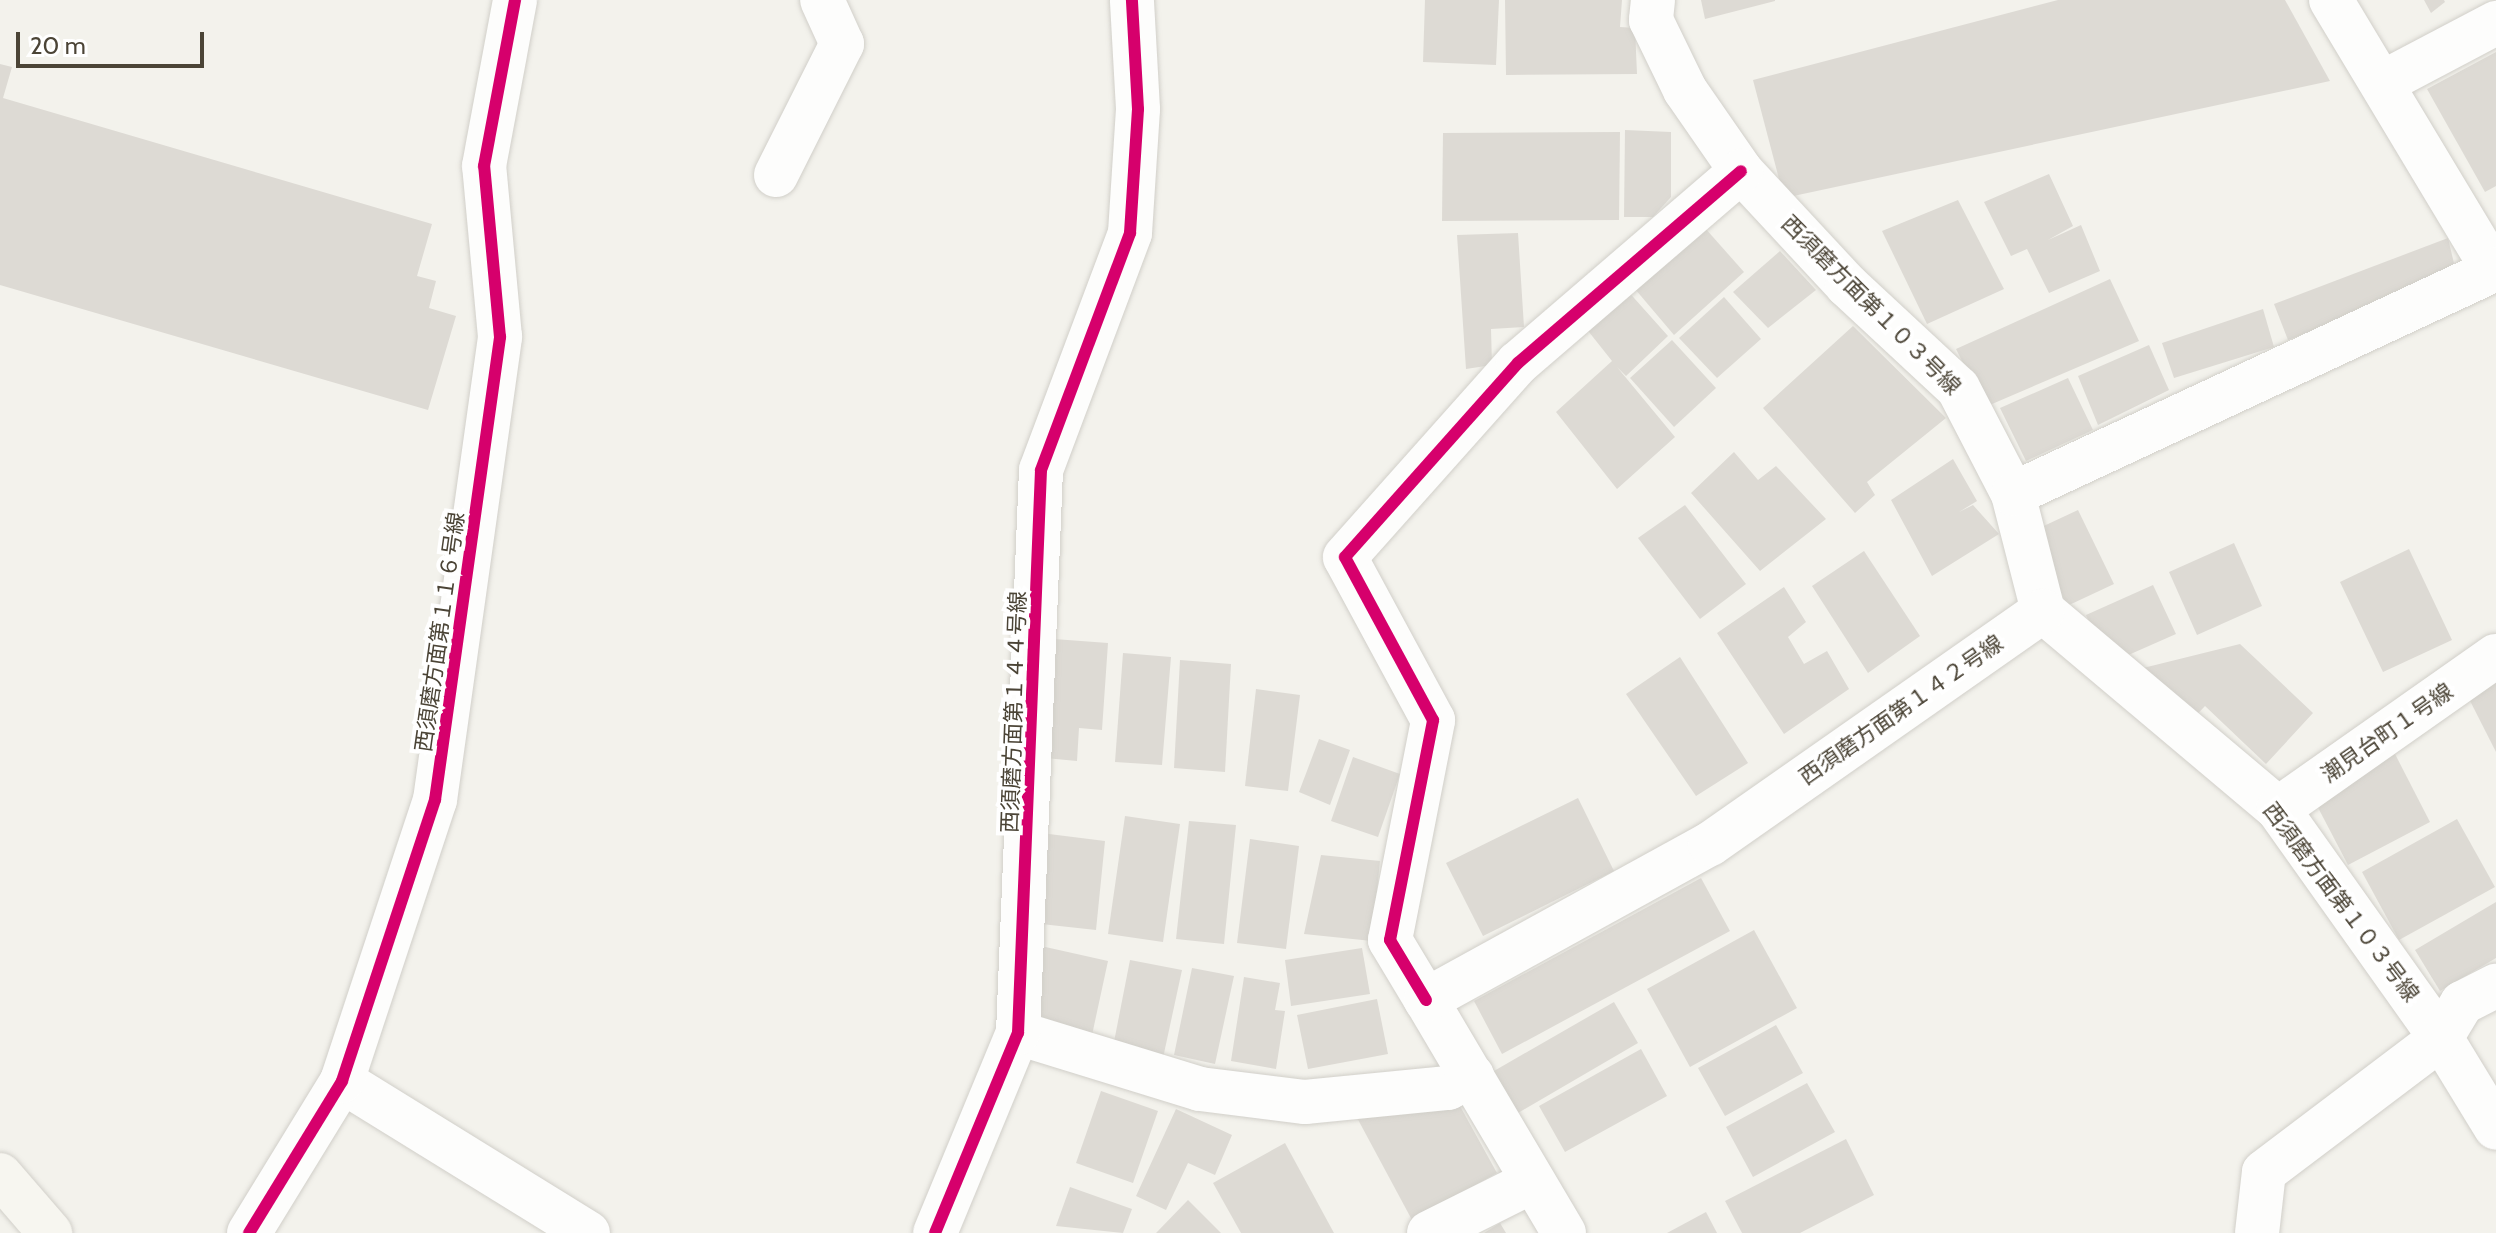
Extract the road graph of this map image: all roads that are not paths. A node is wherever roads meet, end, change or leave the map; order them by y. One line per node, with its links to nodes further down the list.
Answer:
1 (515, 0): 20 (street, 西須磨方面第１１６号線)
2 (822, 0): 9 (street)
3 (1132, 0): 17 (street, 西須磨方面第１４４号線)
4 (1653, 0): 8 (street, 西須磨方面第１０３号線)
5 (2331, 0): 7 (street)
6 (2496, 23): 7 (street)
7 (2382, 83): 10 (street)
8 (1741, 171): 11 (street, 西須磨方面第１０３号線); 16 (street)
9 (776, 175)
10 (2494, 269): 11 (street)
11 (2013, 494): 12 (street)
12 (2043, 611): 14 (street, 西須磨方面第１０３号線); 16 (street, 西須磨方面第１４２号線)
13 (2496, 656): 14 (street, 潮見台町１号線)
14 (2278, 809): 18 (street, 西須磨方面第１０３号線)
15 (2496, 986): 18 (street)
16 (1426, 1000): 19 (street)
17 (1018, 1033): 19 (street); 27 (street, 西須磨方面第１４４号線)
18 (2441, 1038): 21 (street, 西須磨方面第１０３号線); 30 (street)
19 (1472, 1076): 23 (street)
20 (342, 1081): 25 (street, 西須磨方面第１１６号線); 26 (street)
21 (2496, 1128)
22 (0, 1175): 24 (street)
23 (1533, 1181): 28 (street); 29 (street)
24 (50, 1233)
25 (249, 1233)
26 (588, 1233)
27 (935, 1233)
28 (1429, 1233)
29 (1564, 1233)
30 (2257, 1233)

